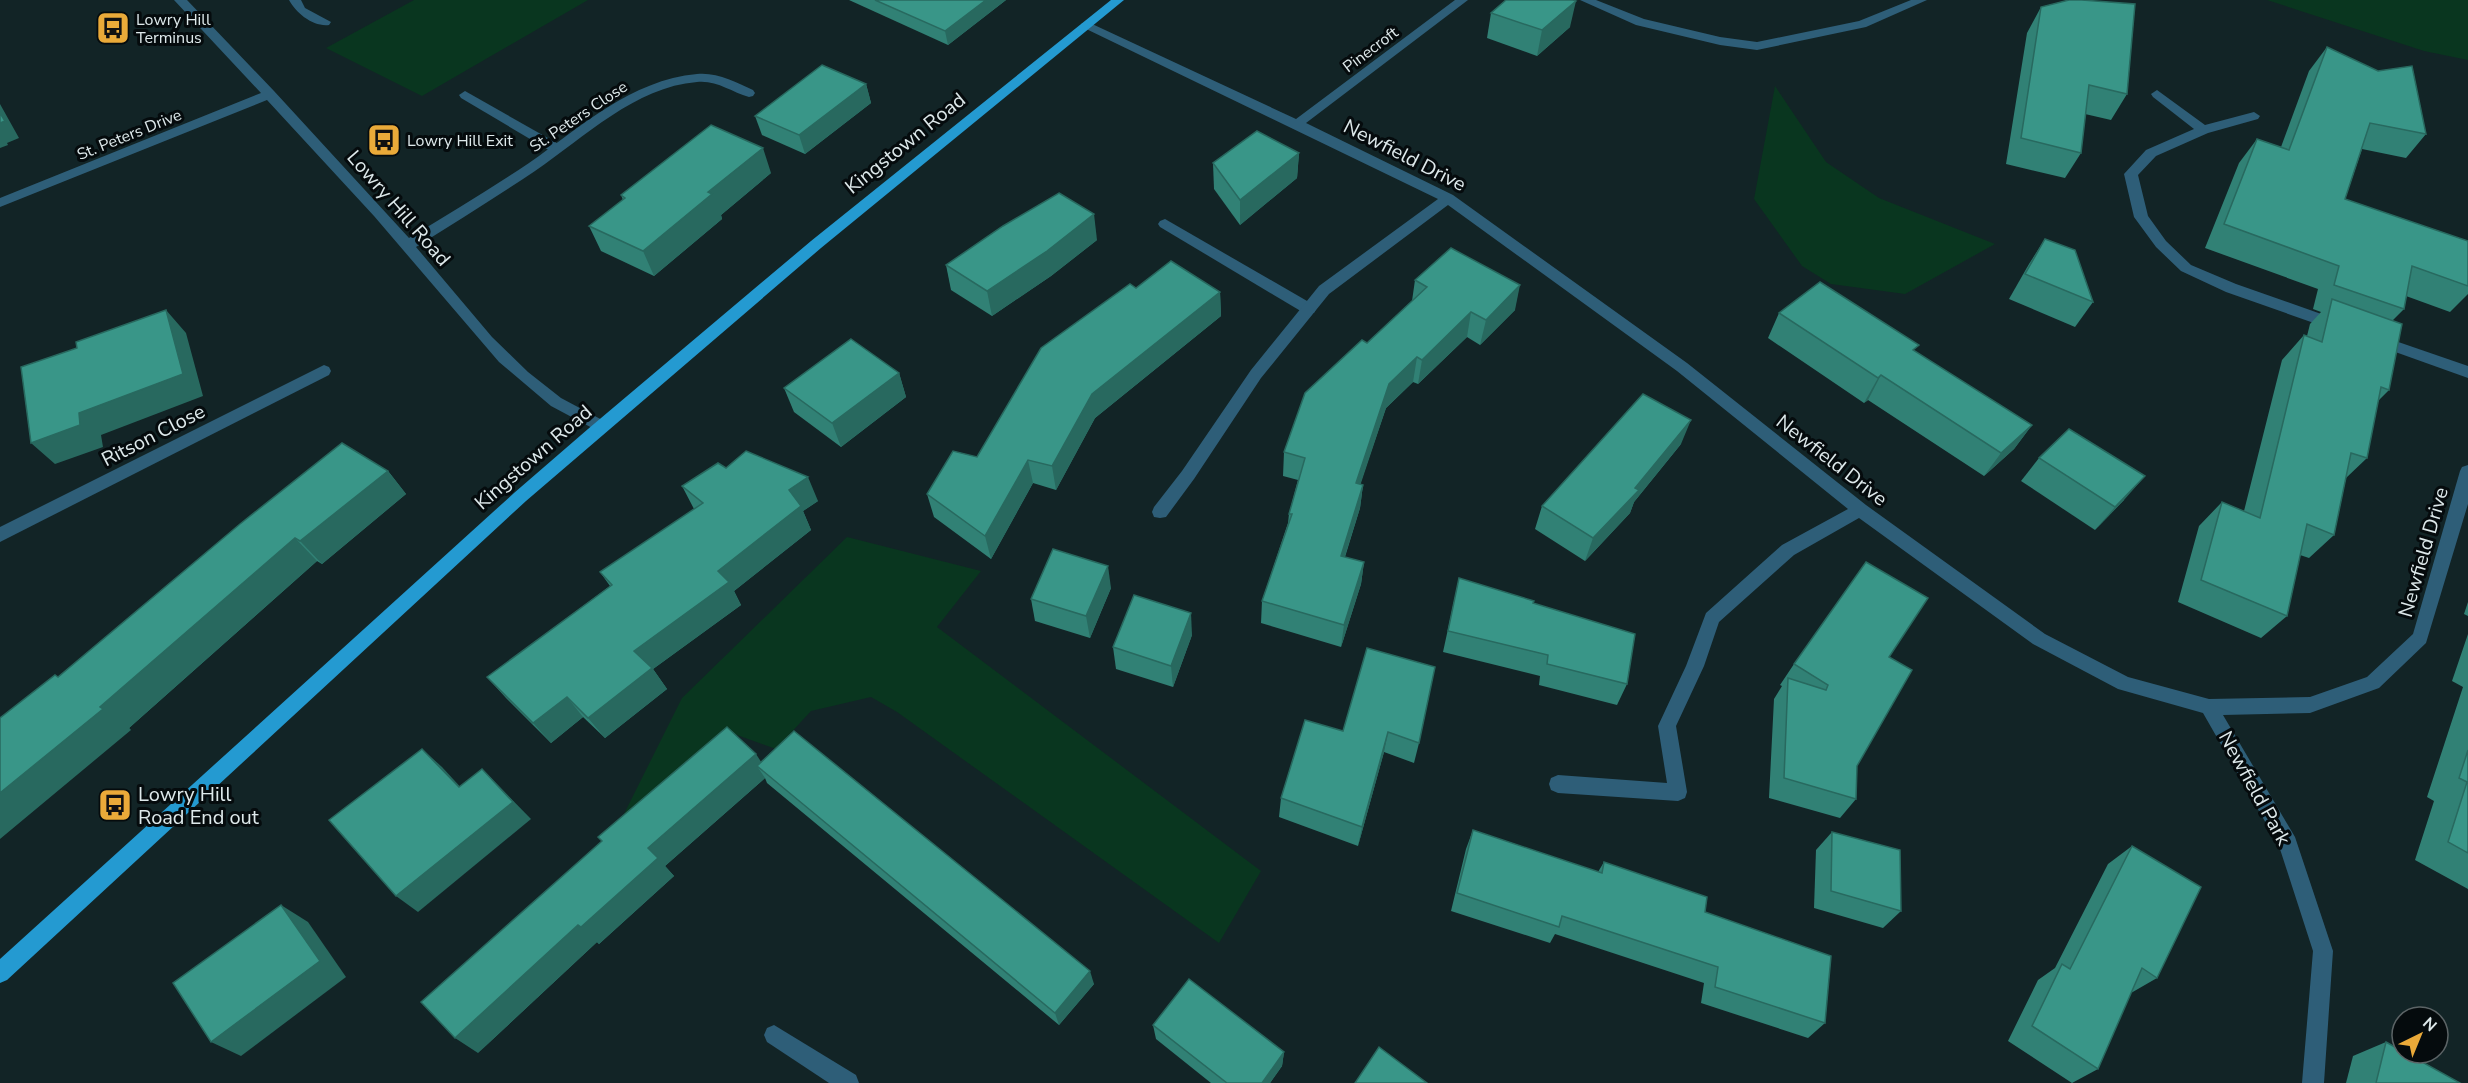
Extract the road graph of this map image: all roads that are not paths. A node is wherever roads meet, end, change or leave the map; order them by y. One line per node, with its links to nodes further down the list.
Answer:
1 (180, 0): 10 (street, Lowry Hill Road)
2 (295, 0): 7 (street)
3 (1118, 0): 8 (main road, Kingstown Road)
4 (1462, 0): 14 (street, Pinecroft)
5 (1586, 0): 6 (street)
6 (1919, 0)
7 (326, 22)
8 (1086, 26): 14 (street, Newfield Drive); 24 (main road, Kingstown Road)
9 (749, 93): 16 (street, St. Peters Close)
10 (270, 94): 18 (street, St. Peters Drive); 20 (street, Lowry Hill Road)
11 (2157, 94): 15 (street)
12 (465, 95): 16 (street)
13 (2254, 116): 15 (street)
14 (1297, 124): 17 (street, Newfield Drive)
15 (2204, 130): 23 (street)
16 (557, 149): 20 (street, St. Peters Close)
17 (1448, 198): 21 (street); 27 (street, Newfield Drive)
18 (0, 203)
19 (1165, 224): 21 (street)
20 (408, 246): 24 (street, Lowry Hill Road)
21 (1309, 309): 28 (street)
22 (324, 371): 29 (street, Ritson Close)
23 (2468, 372)
24 (601, 426): 32 (main road, Kingstown Road)
25 (2468, 471): 26 (street, Newfield Drive)
26 (2465, 502): 30 (street, Newfield Drive)
27 (1860, 510): 30 (street, Newfield Drive); 31 (street)
28 (1160, 512)
29 (0, 535)
30 (2209, 707): 35 (street, Newfield Park)
31 (1557, 784)
32 (0, 973)
33 (774, 1035): 34 (street)
34 (848, 1083)
35 (2313, 1083)

